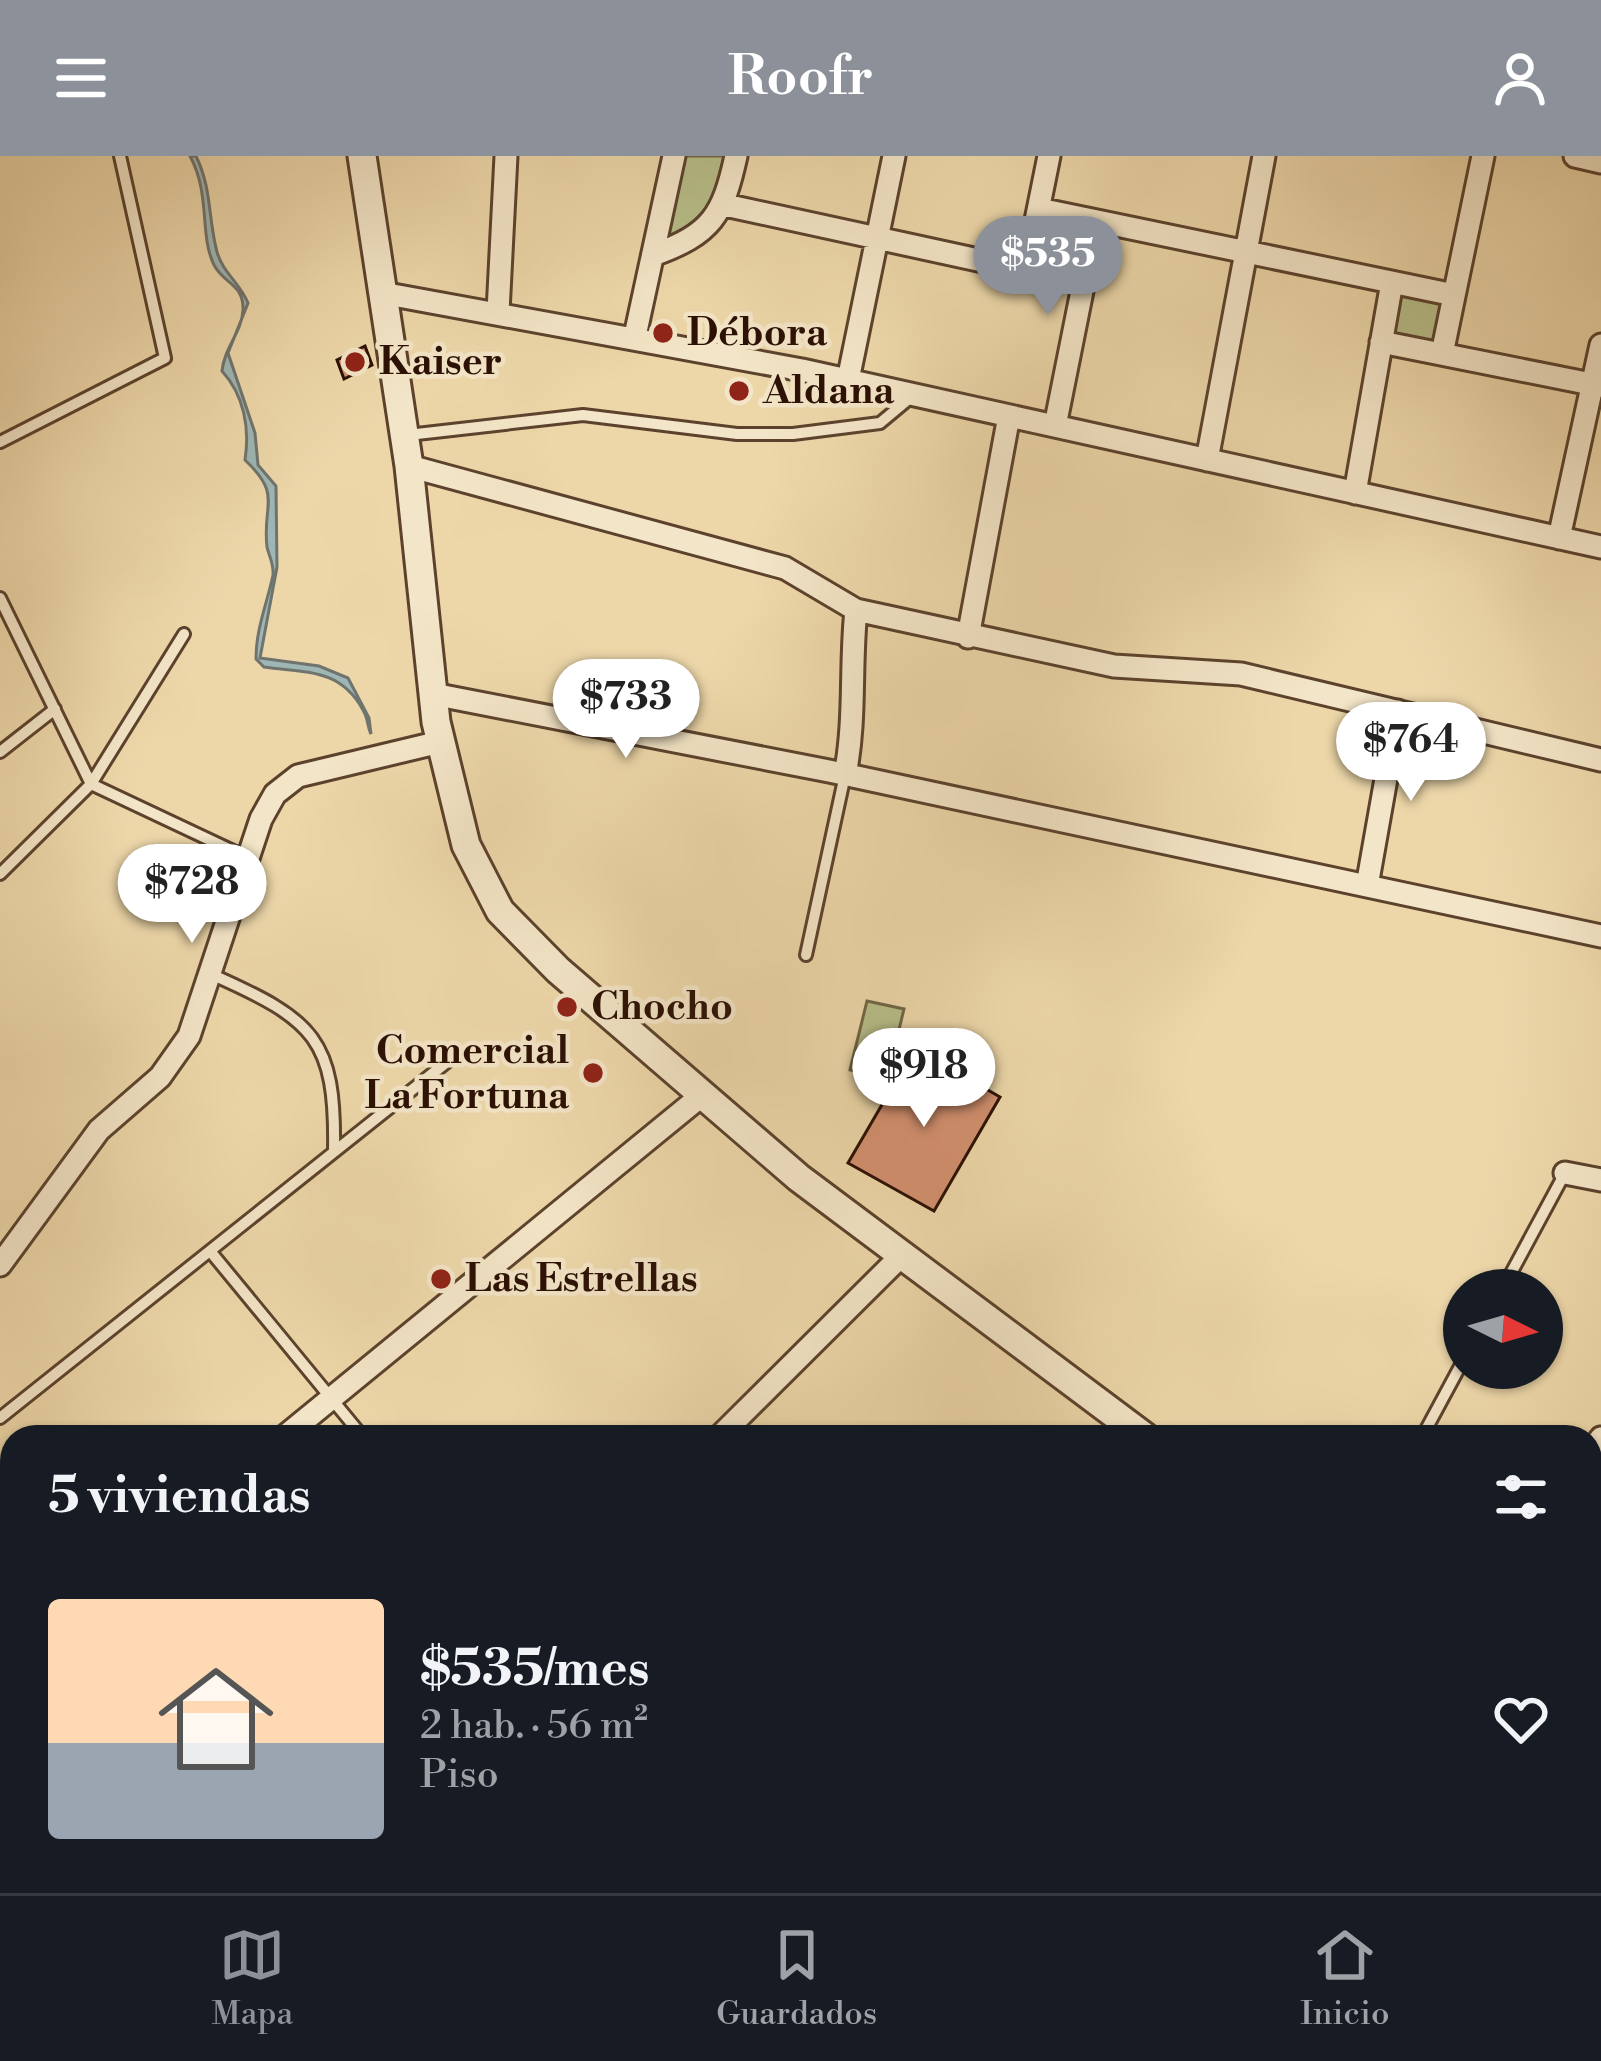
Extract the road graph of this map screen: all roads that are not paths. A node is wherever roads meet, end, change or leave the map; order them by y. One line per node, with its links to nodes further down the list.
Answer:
1 (120, 156): 34 (lane)
2 (362, 156): 21 (street)
3 (506, 156): 23 (street)
4 (674, 156): 17 (street)
5 (736, 156): 12 (street)
6 (894, 156): 15 (street)
7 (1049, 156): 13 (street)
8 (1264, 156): 16 (street)
9 (1483, 156): 22 (street)
10 (1575, 156): 11 (street)
11 (1601, 161)
12 (725, 205): 15 (street); 17 (street)
13 (1039, 209): 14 (street); 18 (street)
14 (1096, 221): 16 (street); 20 (street)
15 (878, 238): 18 (street); 28 (street)
16 (1246, 252): 19 (street); 35 (street)
17 (653, 255): 24 (street)
18 (1025, 270): 20 (street)
19 (1392, 282): 22 (street); 25 (street)
20 (1084, 283): 32 (street)
21 (382, 293): 23 (street); 33 (street)
22 (1454, 295): 27 (street)
23 (498, 312): 24 (street)
24 (635, 336): 28 (street)
25 (1381, 342): 27 (street); 37 (street)
26 (1601, 345): 29 (street)
27 (1442, 354): 29 (street)
28 (848, 380): 30 (street)
29 (1597, 385): 38 (street)
30 (919, 396): 31 (street); 33 (lane)
31 (1010, 416): 32 (street); 43 (street)
32 (1055, 426): 35 (street)
33 (404, 436): 36 (street)
34 (0, 442)
35 (1207, 460): 37 (street)
36 (409, 466): 41 (street); 44 (street)
37 (1355, 493): 38 (street)
38 (1559, 538): 39 (street)
39 (1601, 547)
40 (0, 598): 45 (lane)
41 (856, 610): 43 (street); 50 (street)
42 (184, 634): 51 (lane)
43 (968, 637): 46 (street)
44 (433, 694): 47 (street); 50 (street)
45 (55, 710): 48 (lane); 51 (lane)
46 (1398, 711): 49 (street); 54 (street)
47 (440, 742): 52 (street); 59 (street)
48 (0, 752)
49 (1601, 760)
50 (844, 775): 54 (street); 56 (lane)
51 (91, 784): 52 (lane); 53 (lane)
52 (248, 858): 57 (street)
53 (0, 874)
54 (1367, 886): 55 (street)
55 (1601, 936)
56 (806, 956)
57 (213, 975): 60 (lane); 65 (street)
58 (446, 1062): 60 (lane)
59 (701, 1096): 64 (street); 68 (street)
60 (334, 1151): 63 (lane)
61 (1565, 1173): 62 (street); 66 (lane)
62 (1601, 1180)
63 (210, 1251): 68 (lane); 69 (lane)
64 (901, 1256): 72 (street); 73 (street)
65 (0, 1265)
66 (1513, 1269)
67 (1448, 1389): 74 (lane)
68 (331, 1399): 70 (street); 71 (lane)
69 (0, 1418)
70 (299, 1425)
71 (353, 1425)
72 (731, 1425)
73 (1129, 1425)
74 (1428, 1425)

